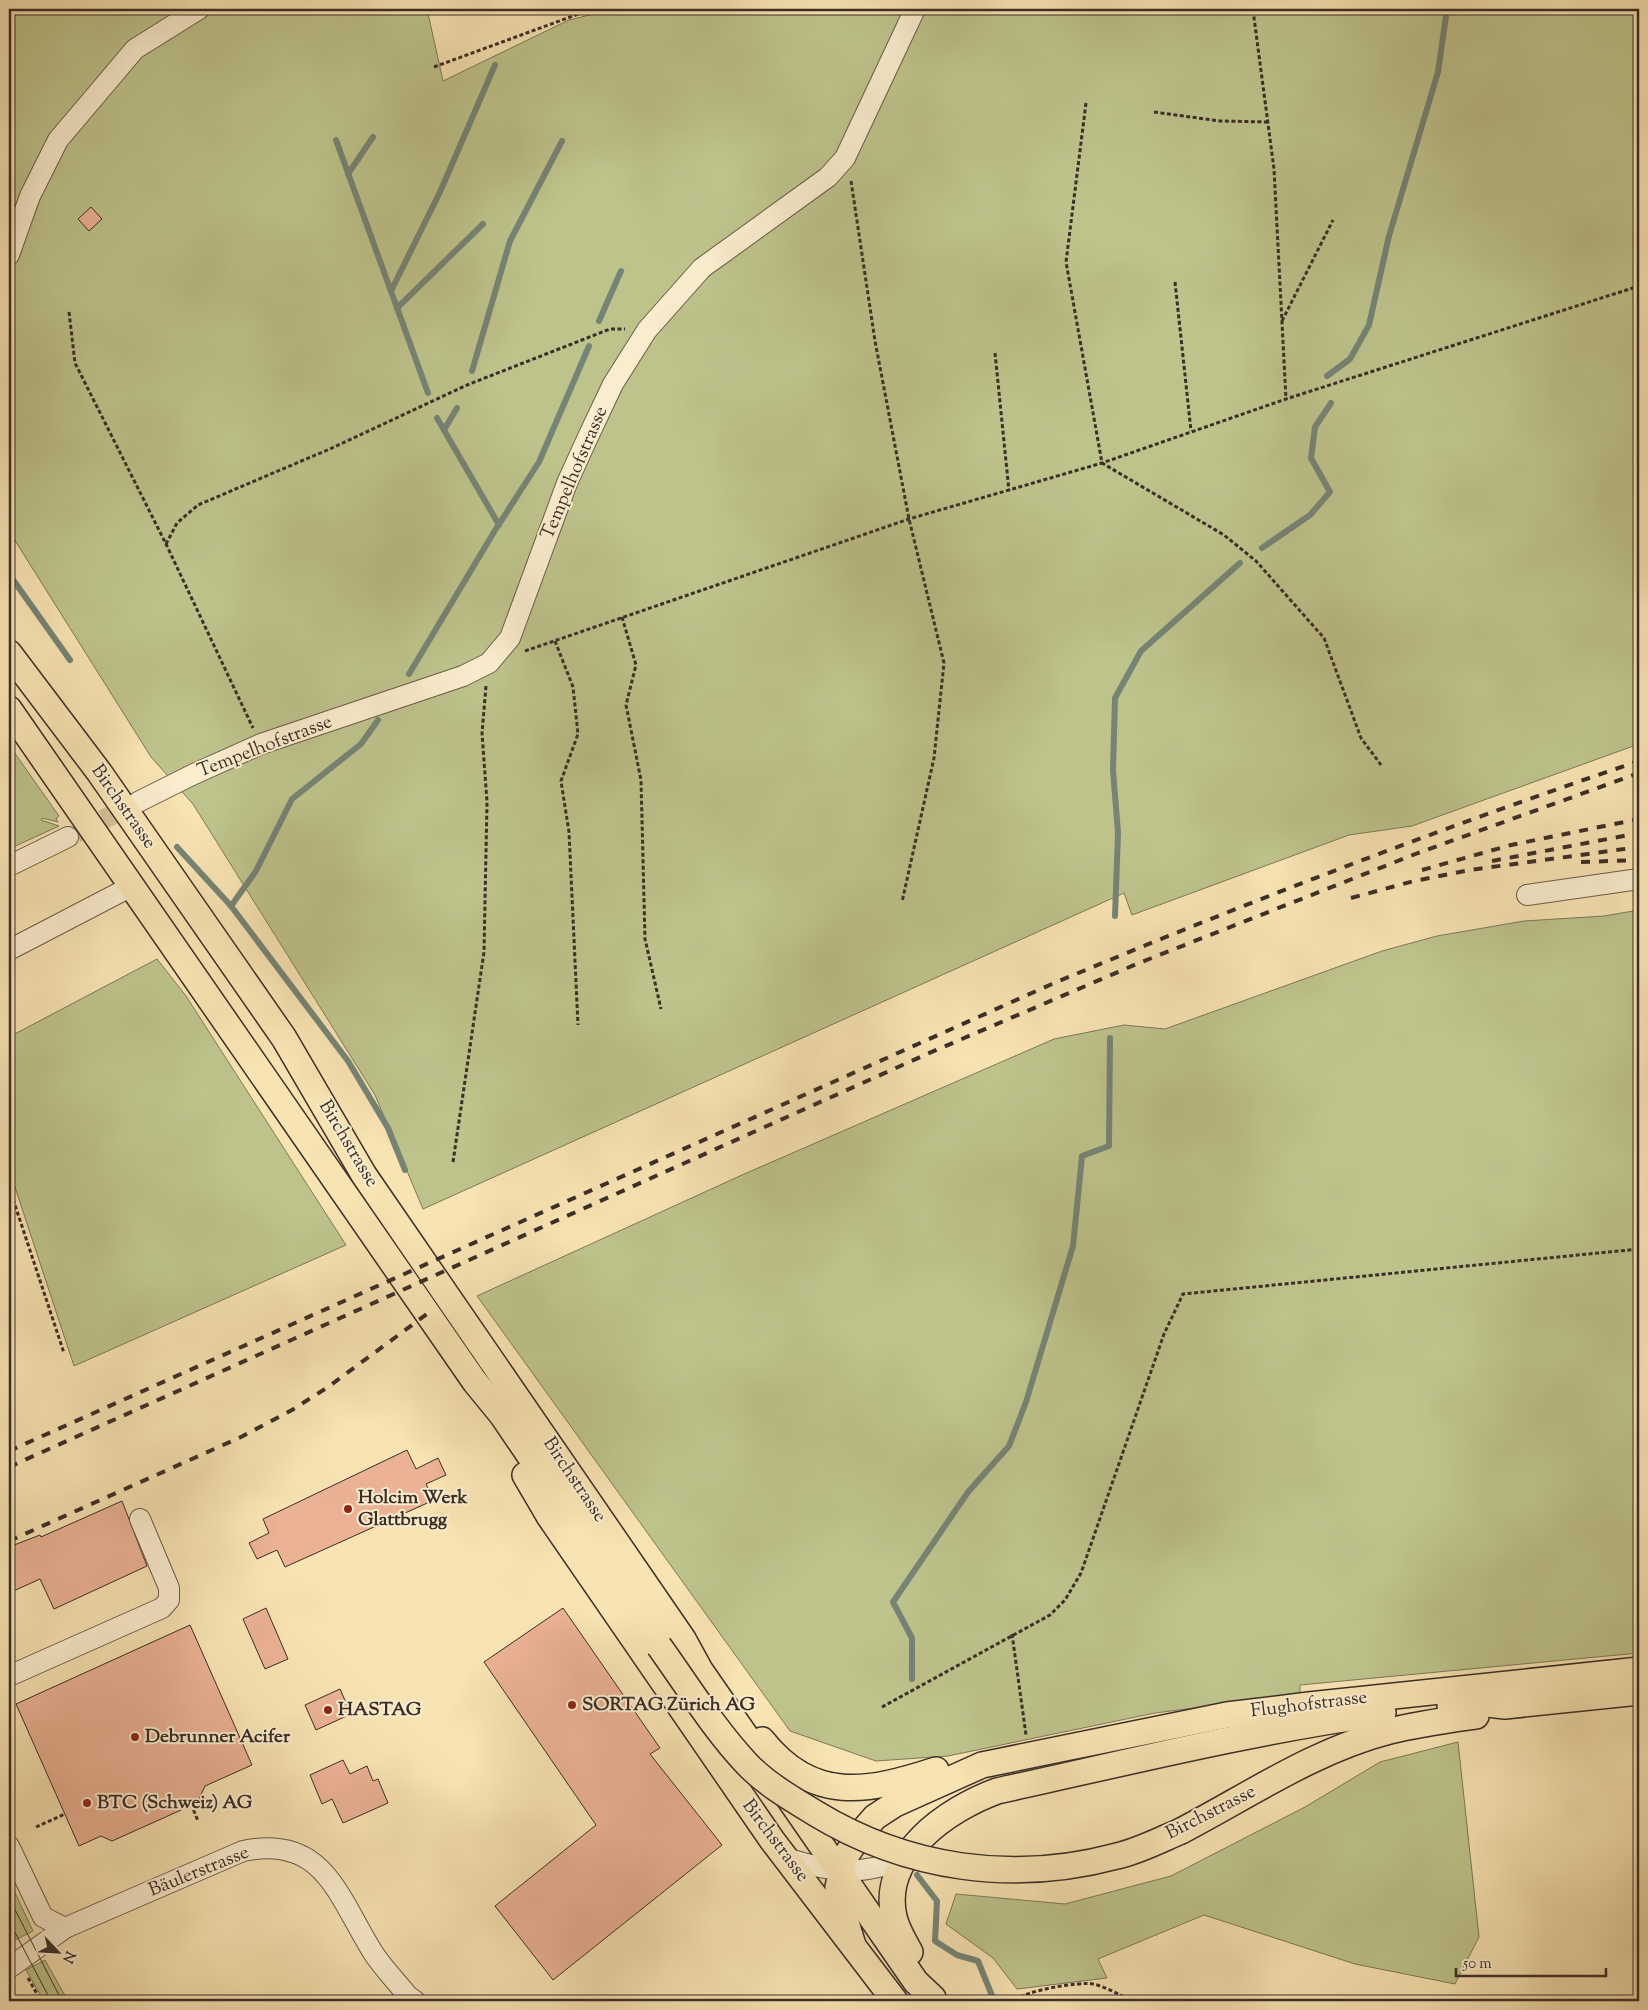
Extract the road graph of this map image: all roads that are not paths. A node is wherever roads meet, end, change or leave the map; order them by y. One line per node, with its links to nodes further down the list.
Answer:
1 (199, 9): 3 (street)
2 (916, 9): 6 (street, Tempelhofstrasse)
3 (9, 255)
4 (9, 652): 8 (main road, Birchstrasse)
5 (9, 709): 11 (main road, Birchstrasse)
6 (138, 802)
7 (68, 837): 9 (street)
8 (163, 865): 11 (main road); 16 (main road, Birchstrasse)
9 (9, 866)
10 (1639, 879): 12 (street)
11 (132, 886): 13 (street); 14 (main road, Birchstrasse)
12 (1527, 895)
13 (9, 950)
14 (475, 1382): 20 (main road, Birchstrasse, bridge); 23 (main road, Birchstrasse)
15 (140, 1519): 18 (street)
16 (683, 1639): 21 (main road, Birchstrasse); 25 (main road, Birchstrasse)
17 (1639, 1670): 21 (main road, Flughofstrasse)
18 (9, 1676)
19 (1639, 1692): 20 (main road, Birchstrasse)
20 (1505, 1706): 24 (main road, Birchstrasse)
21 (982, 1765): 25 (main road, Birchstrasse)
22 (9, 1846): 26 (street)
23 (786, 1858): 25 (street); 27 (main road, Birchstrasse)
24 (906, 1859): 25 (street); 29 (main road, Birchstrasse)
25 (840, 1872): 27 (main road, Birchstrasse); 29 (main road, Birchstrasse)
26 (65, 1928): 28 (street, Bäulerstrasse); 30 (street, Bäulerstrasse)
27 (853, 1945): 31 (main road, Birchstrasse)
28 (14, 1965)
29 (934, 2000)
30 (415, 2001)
31 (895, 2001)

